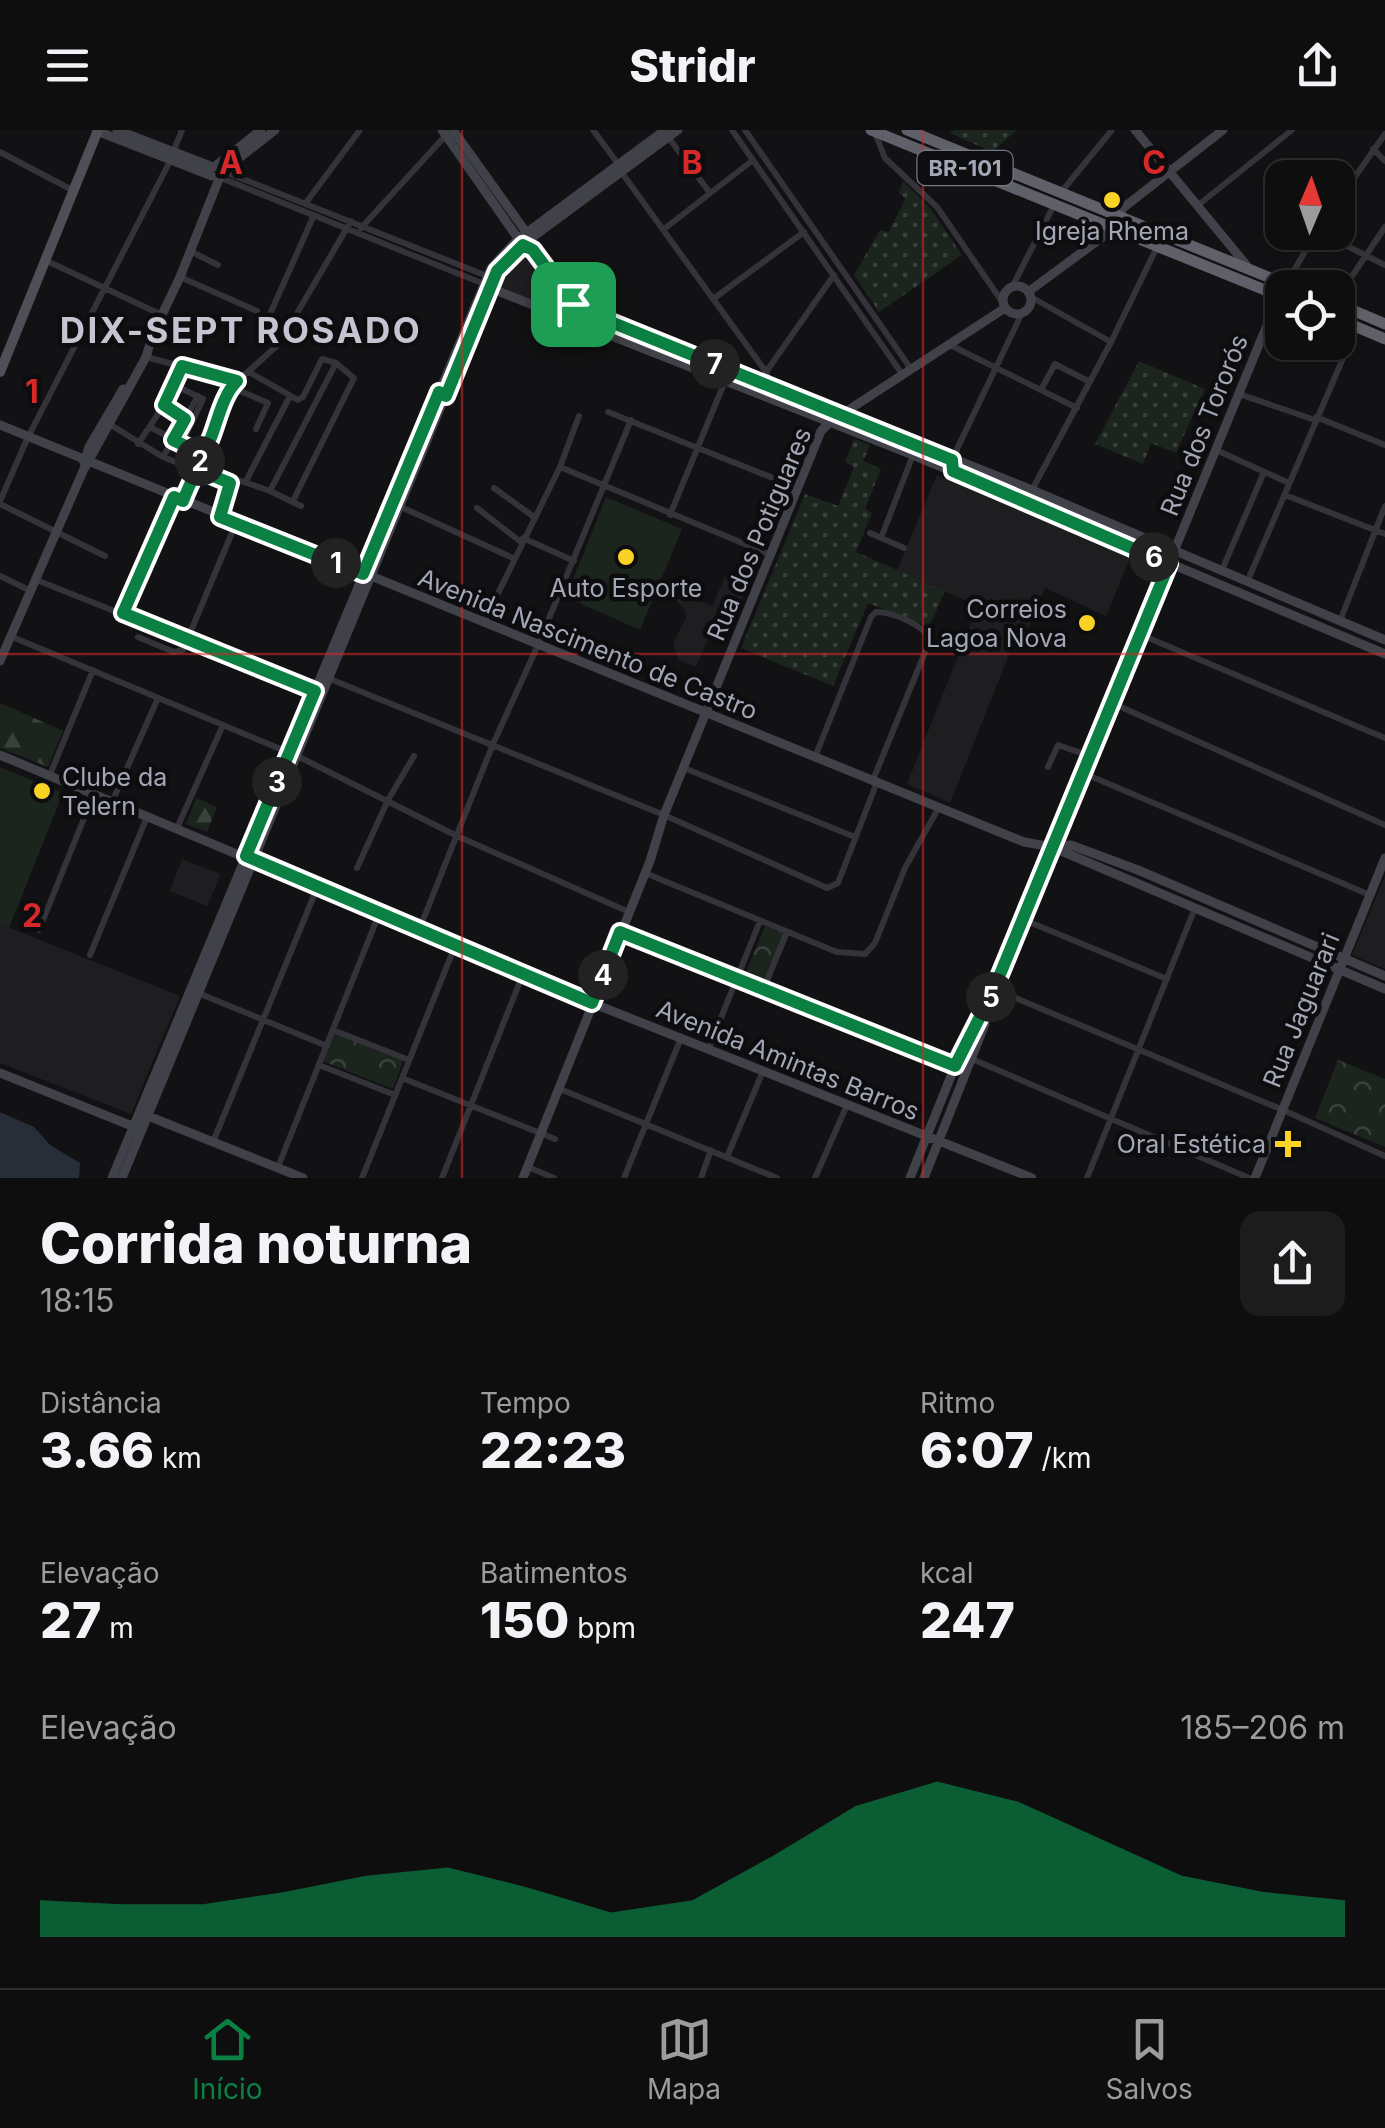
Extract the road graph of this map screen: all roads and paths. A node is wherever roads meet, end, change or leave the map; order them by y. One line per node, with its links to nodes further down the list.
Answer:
1 (96, 130): 22 (main road); 29 (main road)
2 (118, 130): 22 (main road)
3 (182, 130): 22 (street)
4 (261, 130): 27 (main road)
5 (274, 130): 27 (main road)
6 (360, 130): 34 (street)
7 (593, 130): 25 (street)
8 (678, 130): 18 (main road)
9 (732, 130): 23 (street)
10 (744, 130): 30 (street)
11 (907, 130): 33 (highway, BR-101)
12 (1112, 130): 33 (street)
13 (1136, 130): 26 (main road)
14 (1223, 130): 26 (main road)
15 (1292, 130): 35 (street)
16 (448, 131): 41 (street); 43 (main road)
17 (873, 131): 33 (highway, BR-101); 63 (street)
18 (666, 134): 25 (main road); 31 (street)
19 (1385, 134): 20 (street)
20 (1373, 149): 24 (street); 28 (street)
21 (0, 152): 29 (street)
22 (172, 155): 27 (main road); 59 (street)
23 (754, 160): 31 (street); 32 (street)
24 (1385, 161)
25 (620, 169): 39 (street); 43 (main road)
26 (1169, 172): 35 (main road); 37 (main road)
27 (217, 175): 34 (street); 36 (street); 46 (main road)
28 (1355, 175)
29 (75, 192): 48 (main road)
30 (788, 192): 32 (street); 84 (street)
31 (710, 193): 39 (street)
32 (780, 198): 42 (street)
33 (1058, 198): 37 (highway, BR-101); 58 (street)
34 (305, 204): 38 (street)
35 (1197, 206): 51 (main road)
36 (314, 216): 38 (street); 67 (street)
37 (1117, 221): 44 (highway, BR-101); 51 (highway, BR-101); 60 (main road)
38 (348, 225): 41 (street); 82 (street)
39 (664, 228): 62 (street)
40 (1385, 228): 47 (street)
41 (360, 229): 56 (street)
42 (804, 232): 53 (street); 62 (street)
43 (526, 241): 56 (main road); 61 (main road)
44 (1157, 246): 57 (highway, BR-101); 75 (street)
45 (1354, 250): 47 (street)
46 (189, 251): 49 (street); 54 (main road)
47 (1366, 256): 50 (street); 52 (street)
48 (47, 261): 59 (street); 81 (main road)
49 (218, 265)
50 (1385, 265)
51 (1251, 270): 55 (highway, BR-101)
52 (1355, 274)
53 (834, 275): 83 (street); 84 (street)
54 (180, 277): 65 (street); 68 (main road)
55 (1265, 278)
56 (487, 282): 69 (main road); 91 (main road)
57 (1265, 284)
58 (1012, 288): 60 (main road); 63 (main road)
59 (106, 289): 68 (street); 108 (street)
60 (1030, 295): 66 (main road); 75 (street)
61 (566, 296): 69 (main road); 90 (main road)
62 (714, 298): 83 (street)
63 (1004, 305): 66 (main road); 76 (main road, Rua dos Potiguares)
64 (1355, 309): 70 (highway)
65 (257, 310)
66 (1022, 313): 80 (street)
67 (270, 314)
68 (162, 315): 72 (main road)
69 (581, 324): 85 (main road)
70 (1385, 324)
71 (1356, 327): 74 (highway); 101 (street)
72 (152, 337): 77 (main road); 103 (main road)
73 (1265, 337): 92 (main road, Rua dos Tororós)
74 (1385, 339)
75 (1111, 342): 86 (street)
76 (949, 344): 80 (street); 84 (main road, Rua dos Potiguares)
77 (146, 358): 79 (street); 103 (main road)
78 (336, 363): 94 (street); 130 (street); 133 (street)
79 (182, 366): 87 (street); 88 (street)
80 (998, 368): 89 (street); 117 (street)
81 (0, 372)
82 (249, 372): 87 (street); 94 (street)
83 (766, 372): 90 (street)
84 (906, 372): 98 (main road, Rua dos Potiguares)
85 (725, 380): 90 (main road); 112 (street)
86 (1090, 382): 89 (street); 96 (street)
87 (234, 384): 107 (street); 114 (street)
88 (174, 385): 93 (street); 95 (street)
89 (1040, 390): 96 (street)
90 (767, 391): 98 (main road); 104 (main road)
91 (440, 392): 137 (main road); 158 (main road)
92 (1239, 394): 101 (street); 113 (main road, Rua dos Tororós)
93 (198, 396): 100 (street); 109 (street)
94 (290, 396): 123 (street)
95 (164, 405): 100 (street); 106 (street)
96 (1077, 408): 129 (street)
97 (608, 412): 102 (street)
98 (842, 415): 104 (main road, Rua dos Potiguares); 117 (main road)
99 (579, 416): 119 (street)
100 (185, 419): 109 (street)
101 (1315, 419): 111 (street); 125 (street)
102 (631, 420): 112 (street); 126 (street)
103 (106, 422): 110 (street); 118 (main road)
104 (830, 422): 115 (main road); 128 (main road, Rua dos Potiguares)
105 (0, 425): 108 (main road, Avenida Nascimento de Castro)
106 (150, 427): 109 (street); 110 (street)
107 (256, 428)
108 (28, 438): 118 (main road, Avenida Nascimento de Castro); 134 (street)
109 (177, 442): 114 (street); 116 (street)
110 (138, 444): 116 (street)
111 (1385, 445)
112 (699, 448): 128 (street); 139 (street)
113 (1216, 450): 122 (street); 150 (main road, Rua dos Tororós)
114 (204, 455): 120 (street)
115 (913, 455): 121 (main road); 147 (street)
116 (163, 457): 120 (street)
117 (952, 460): 121 (street); 129 (main road)
118 (85, 464): 132 (main road, Avenida Nascimento de Castro); 144 (main road)
119 (560, 466): 126 (street); 141 (street)
120 (196, 469): 124 (street); 132 (street)
121 (953, 471): 155 (main road)
122 (1264, 472): 125 (street); 156 (street)
123 (243, 480): 124 (street); 130 (street)
124 (230, 483): 140 (street)
125 (1290, 483): 131 (street)
126 (602, 486): 139 (street); 154 (street)
127 (494, 488): 141 (street)
128 (798, 488): 151 (main road, Rua dos Potiguares)
129 (1032, 490): 150 (main road)
130 (270, 491): 133 (street)
131 (1285, 495): 143 (street); 160 (street)
132 (179, 499): 140 (main road, Avenida Nascimento de Castro); 162 (street)
133 (293, 501): 135 (street)
134 (0, 503): 144 (street)
135 (301, 506)
136 (1385, 506): 143 (street)
137 (400, 507): 153 (street); 158 (main road)
138 (478, 508): 148 (street)
139 (670, 514): 151 (street)
140 (220, 517): 142 (main road, Avenida Nascimento de Castro)
141 (534, 517): 148 (street)
142 (236, 522): 158 (main road, Avenida Nascimento de Castro); 168 (street)
143 (1375, 530): 146 (street); 163 (street)
144 (54, 533): 152 (street); 159 (main road)
145 (870, 533): 147 (street)
146 (1385, 534)
147 (881, 538): 149 (street)
148 (522, 540): 153 (street); 154 (street)
149 (904, 548)
150 (1175, 551): 155 (main road, Rua dos Tororós); 156 (main road)
151 (771, 554): 179 (main road, Rua dos Potiguares)
152 (105, 556)
153 (512, 558): 164 (street)
154 (574, 561): 171 (street)
155 (1169, 564): 165 (main road, Rua dos Tororós); 172 (main road)
156 (1222, 570): 160 (main road)
157 (0, 576): 161 (street)
158 (367, 576): 164 (main road, Avenida Nascimento de Castro); 175 (main road); 176 (main road)
159 (34, 579): 161 (main road); 162 (street)
160 (1248, 580): 163 (main road)
161 (29, 590): 170 (main road)
162 (123, 613): 168 (street)
163 (1340, 621): 166 (main road)
164 (484, 622): 171 (main road, Avenida Nascimento de Castro)
165 (1139, 634): 178 (main road, Rua dos Tororós); 181 (street)
166 (1374, 635): 169 (main road); 172 (main road)
167 (138, 637): 168 (street)
168 (188, 639): 176 (street)
169 (1385, 640)
170 (5, 642): 173 (main road); 174 (street)
171 (543, 650): 179 (main road, Avenida Nascimento de Castro); 182 (street)
172 (1382, 653)
173 (0, 660)
174 (93, 670): 177 (street); 191 (street)
175 (330, 679): 182 (street); 183 (main road)
176 (315, 691): 183 (main road)
177 (158, 698): 180 (street); 195 (street)
178 (1111, 703): 185 (main road, Rua dos Tororós); 199 (street)
179 (705, 713): 186 (main road, Avenida Nascimento de Castro); 189 (main road, Rua dos Potiguares)
180 (223, 725): 183 (street); 200 (street)
181 (1385, 738)
182 (493, 744): 197 (street); 201 (street)
183 (293, 754): 194 (street); 204 (main road)
184 (414, 756): 194 (street)
185 (1090, 756): 188 (street); 190 (main road, Rua dos Tororós)
186 (815, 757): 192 (main road, Avenida Nascimento de Castro); 192 (street)
187 (0, 758): 191 (main road, Avenida Amintas Barros)
188 (1048, 767)
189 (684, 768): 197 (main road, Rua dos Potiguares); 202 (street)
190 (1083, 773): 203 (main road, Rua dos Tororós); 211 (street)
191 (49, 777): 193 (main road, Avenida Amintas Barros)
192 (875, 781): 196 (main road, Avenida Nascimento de Castro); 202 (street)
193 (93, 796): 195 (main road, Avenida Amintas Barros); 219 (street)
194 (388, 800): 201 (street); 206 (street)
195 (112, 804): 198 (main road, Avenida Amintas Barros)
196 (939, 808): 203 (main road, Avenida Nascimento de Castro); 222 (street)
197 (664, 815): 202 (street); 208 (main road, Rua dos Potiguares)
198 (147, 817): 200 (main road, Avenida Amintas Barros); 224 (street)
199 (1385, 825)
200 (176, 828): 204 (main road, Avenida Amintas Barros)
201 (457, 836): 213 (street); 220 (street)
202 (855, 837)
203 (1052, 847): 207 (main road, Avenida Nascimento de Castro); 209 (main road, Avenida Nascimento de Castro); 215 (main road, Rua dos Tororós)
204 (250, 858): 210 (main road, Avenida Amintas Barros); 234 (main road); 259 (main road)
205 (1385, 858): 211 (main road, Rua Jaguarari)
206 (357, 868)
207 (1138, 870): 209 (main road); 216 (main road, Avenida Nascimento de Castro)
208 (645, 873): 213 (main road, Rua dos Potiguares); 217 (street)
209 (1142, 885): 212 (main road, Avenida Nascimento de Castro)
210 (318, 887): 214 (main road, Avenida Amintas Barros); 238 (street)
211 (1370, 895): 225 (main road, Rua Jaguarari)
212 (1195, 908): 218 (main road, Avenida Nascimento de Castro); 230 (street)
213 (629, 912): 221 (main road, Rua dos Potiguares)
214 (380, 913): 220 (main road, Avenida Amintas Barros); 239 (street)
215 (1022, 919): 230 (street); 231 (main road, Rua dos Tororós)
216 (1257, 920): 218 (main road); 225 (main road, Avenida Nascimento de Castro)
217 (760, 921): 222 (street); 229 (street)
218 (1234, 924): 226 (main road, Avenida Nascimento de Castro)
219 (38, 930)
220 (420, 930): 223 (main road, Avenida Amintas Barros)
221 (620, 932): 229 (street); 235 (main road, Rua dos Potiguares)
222 (787, 932): 233 (street)
223 (456, 945): 227 (main road, Avenida Amintas Barros); 245 (street)
224 (90, 955)
225 (1344, 958): 226 (main road, Rua Jaguarari); 228 (main road, Avenida Nascimento de Castro)
226 (1340, 970): 232 (main road, Avenida Nascimento de Castro); 257 (main road, Rua Jaguarari)
227 (523, 974): 235 (main road, Avenida Amintas Barros); 256 (street)
228 (1385, 976)
229 (736, 979): 233 (street); 243 (street)
230 (1166, 980): 242 (street)
231 (994, 989): 237 (main road, Rua dos Tororós); 242 (street)
232 (1385, 989)
233 (764, 990): 247 (street)
234 (198, 992): 238 (street); 259 (main road)
235 (592, 1003): 240 (main road, Avenida Amintas Barros); 253 (main road, Rua dos Potiguares)
236 (971, 1009): 237 (street)
237 (984, 1014): 244 (main road, Rua dos Tororós); 247 (main road, Rua dos Tororós)
238 (263, 1019): 241 (street); 264 (street)
239 (333, 1030): 241 (street); 245 (street)
240 (681, 1038): 243 (main road, Avenida Amintas Barros); 260 (street)
241 (326, 1046): 246 (street)
242 (1139, 1049): 257 (street); 258 (street)
243 (708, 1050): 248 (main road, Avenida Amintas Barros)
244 (972, 1059): 252 (main road, Rua dos Tororós); 258 (street)
245 (410, 1060): 250 (street)
246 (319, 1065): 254 (street); 272 (street)
247 (955, 1066): 251 (main road, Rua dos Tororós)
248 (762, 1071): 255 (main road, Avenida Amintas Barros); 268 (street)
249 (0, 1073): 259 (main road)
250 (402, 1078): 254 (street); 256 (street)
251 (950, 1078): 252 (main road); 262 (main road, Rua dos Tororós)
252 (962, 1082): 265 (main road, Rua dos Tororós)
253 (560, 1089): 260 (street); 261 (main road, Rua dos Potiguares)
254 (396, 1095): 276 (street)
255 (847, 1105): 262 (main road, Avenida Amintas Barros); 284 (street)
256 (472, 1106): 261 (street); 277 (street)
257 (1283, 1110): 267 (street); 290 (main road, Rua Jaguarari)
258 (1111, 1118): 289 (street); 290 (street)
259 (141, 1122): 264 (main road); 273 (main road); 274 (main road)
260 (646, 1124): 266 (street); 280 (street)
261 (541, 1134): 263 (street); 271 (main road, Rua dos Potiguares)
262 (926, 1136): 265 (main road, Avenida Amintas Barros); 285 (main road, Rua dos Tororós)
263 (555, 1139)
264 (213, 1142): 272 (main road)
265 (938, 1142): 270 (main road, Avenida Amintas Barros); 286 (main road, Rua dos Tororós)
266 (711, 1150): 268 (street); 281 (street)
267 (1385, 1156)
268 (727, 1157): 269 (street)
269 (747, 1165): 282 (street); 283 (street)
270 (1001, 1165): 287 (street); 288 (main road, Avenida Amintas Barros)
271 (528, 1167): 278 (main road, Rua dos Potiguares); 279 (street)
272 (278, 1168): 275 (main road)
273 (112, 1178)
274 (122, 1178)
275 (303, 1178)
276 (362, 1178)
277 (442, 1178)
278 (523, 1178)
279 (554, 1178)
280 (624, 1178)
281 (700, 1178)
282 (742, 1178)
283 (777, 1178)
284 (816, 1178)
285 (910, 1178)
286 (924, 1178)
287 (996, 1178)
288 (1032, 1178)
289 (1087, 1178)
290 (1252, 1178)

